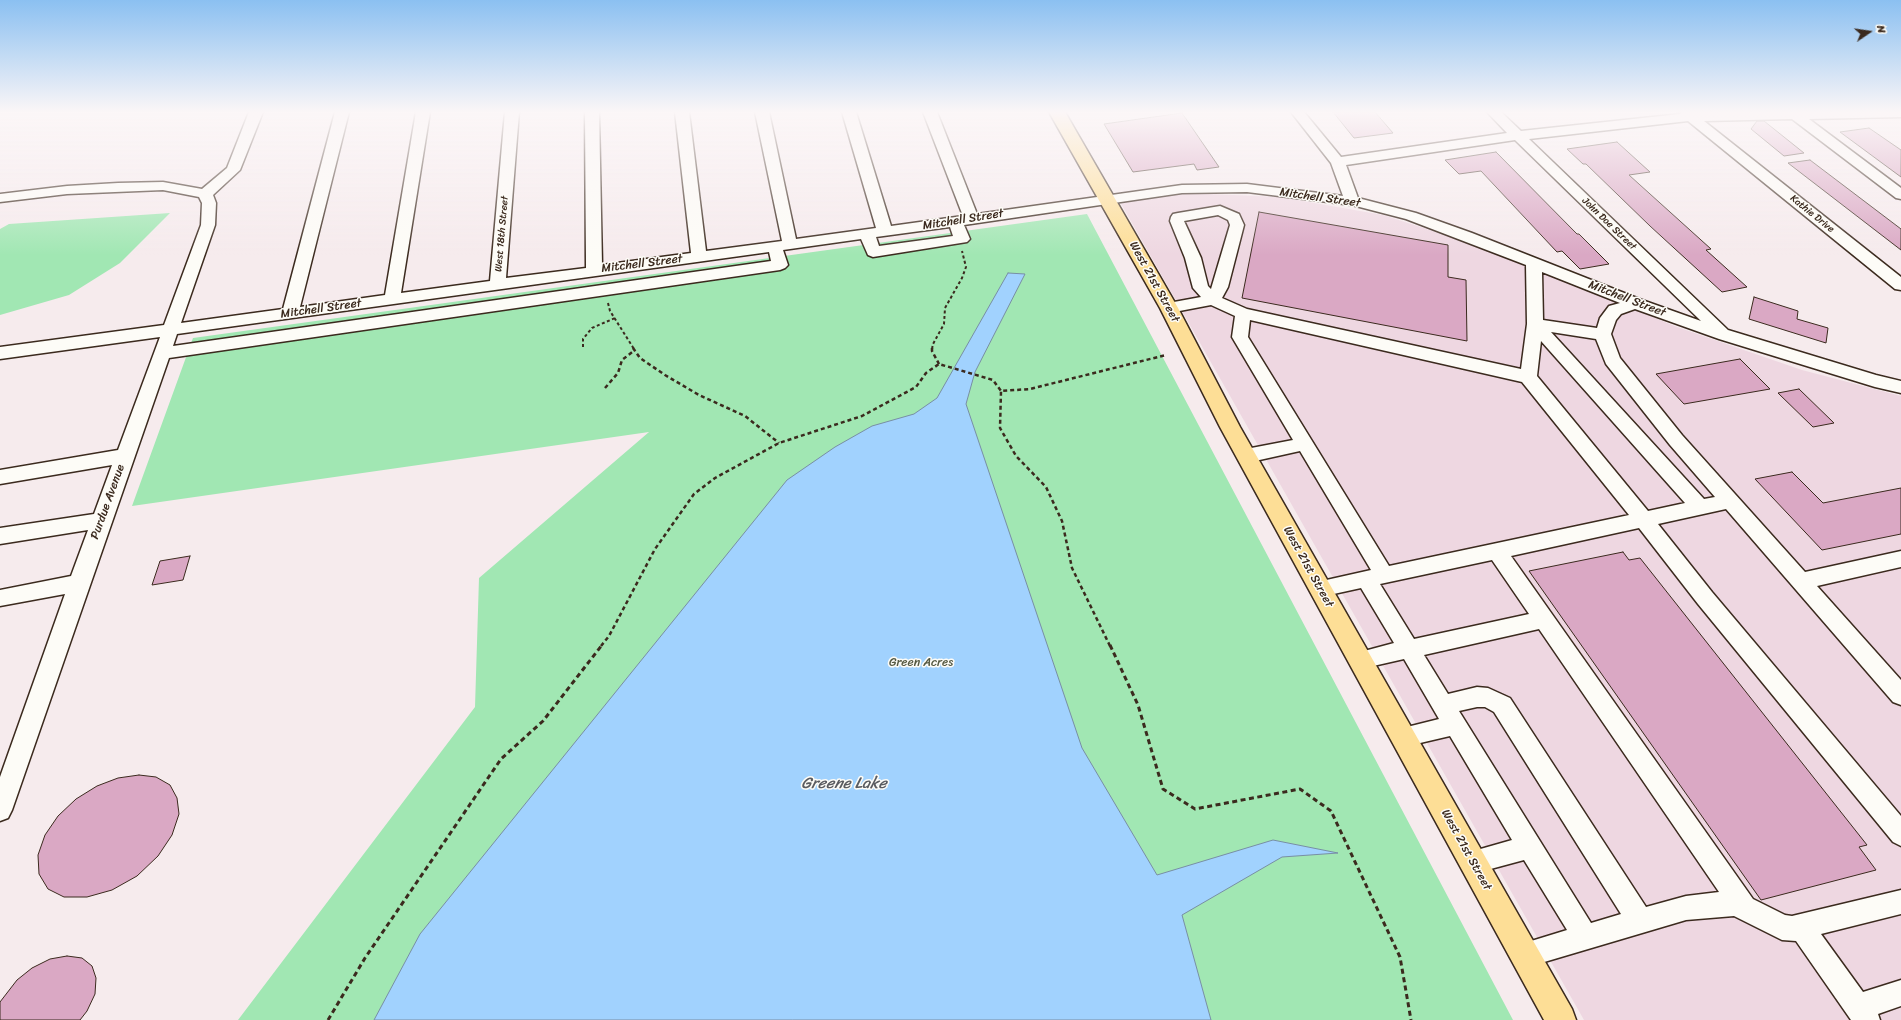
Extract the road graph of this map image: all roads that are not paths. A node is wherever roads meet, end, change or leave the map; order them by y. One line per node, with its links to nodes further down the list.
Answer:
1 (236, 160): 18 (street)
2 (330, 160): 39 (street)
3 (415, 160): 34 (street)
4 (508, 160): 32 (street, West 18th Street)
5 (593, 160): 31 (street)
6 (688, 160): 29 (street)
7 (769, 160): 28 (street)
8 (863, 160): 26 (street)
9 (949, 160): 24 (street)
10 (1084, 160): 21 (main road, West 21st Street)
11 (1336, 160): 16 (street)
12 (1355, 160): 16 (street)
13 (1542, 160): 43 (street, John Doe Street)
14 (1744, 160): 33 (street, Kathie Drive)
15 (1854, 160): 19 (street)
16 (1338, 162): 22 (street)
17 (1214, 188): 21 (street, Mitchell Street); 22 (street, Mitchell Street); 23 (street)
18 (205, 194): 20 (street); 41 (street, Purdue Avenue)
19 (1901, 195)
20 (0, 198)
21 (1106, 199): 24 (street, Mitchell Street); 37 (main road, West 21st Street)
22 (1352, 201): 30 (street, Mitchell Street)
23 (1220, 210): 35 (street); 35 (street)
24 (972, 218): 25 (street, Mitchell Street)
25 (955, 221): 26 (street, Mitchell Street); 27 (street)
26 (885, 232): 27 (street, Mitchell Street)
27 (867, 234): 28 (street, Mitchell Street)
28 (783, 246): 29 (street, Mitchell Street); 45 (street)
29 (699, 257): 31 (street, Mitchell Street)
30 (1534, 263): 36 (street, Mitchell Street); 40 (street)
31 (594, 271): 32 (street, Mitchell Street)
32 (498, 284): 34 (street, Mitchell Street)
33 (1901, 285)
34 (392, 299): 39 (street, Mitchell Street)
35 (1213, 300): 37 (street); 38 (street)
36 (1636, 304): 42 (street); 43 (street, Mitchell Street)
37 (1169, 308): 50 (main road, West 21st Street)
38 (1242, 313): 46 (street); 48 (street)
39 (290, 314): 41 (street, Mitchell Street)
40 (1535, 324): 42 (street); 46 (street); 53 (street)
41 (169, 331): 44 (street, Mitchell Street); 45 (street, Purdue Avenue)
42 (1603, 334): 52 (street)
43 (1726, 335): 47 (street, Mitchell Street)
44 (0, 353)
45 (161, 353): 49 (street, Purdue Avenue)
46 (1528, 377): 54 (street)
47 (1901, 387)
48 (1304, 444): 50 (street); 59 (street)
49 (124, 456): 51 (street); 55 (street, Purdue Avenue)
50 (1246, 456): 62 (main road, West 21st Street)
51 (0, 477)
52 (1730, 502): 53 (street); 60 (street)
53 (1700, 508): 54 (street)
54 (1644, 520): 57 (street); 72 (street)
55 (101, 521): 56 (street); 61 (street, Purdue Avenue)
56 (0, 536)
57 (1497, 551): 59 (street); 64 (street)
58 (1901, 559): 60 (street)
59 (1375, 577): 62 (street); 65 (street)
60 (1800, 581): 67 (street)
61 (79, 583): 63 (street); 71 (street, Purdue Avenue)
62 (1320, 589): 66 (main road, West 21st Street)
63 (0, 598)
64 (1545, 619): 65 (street); 76 (street)
65 (1409, 649): 66 (street); 68 (street)
66 (1360, 660): 70 (main road, West 21st Street)
67 (1901, 694)
68 (1444, 705): 69 (street); 77 (street)
69 (1456, 725): 70 (street); 73 (street)
70 (1403, 737): 74 (main road, West 21st Street)
71 (0, 810)
72 (1901, 834)
73 (1529, 847): 74 (street); 79 (street)
74 (1472, 862): 80 (main road, West 21st Street)
75 (1901, 902): 78 (street)
76 (1744, 907): 77 (street); 78 (street)
77 (1640, 921): 79 (street)
78 (1801, 927): 82 (street)
79 (1584, 937): 80 (street)
80 (1524, 955): 83 (main road, West 21st Street)
81 (1901, 993): 82 (street)
82 (1862, 1013)
83 (1560, 1020)

